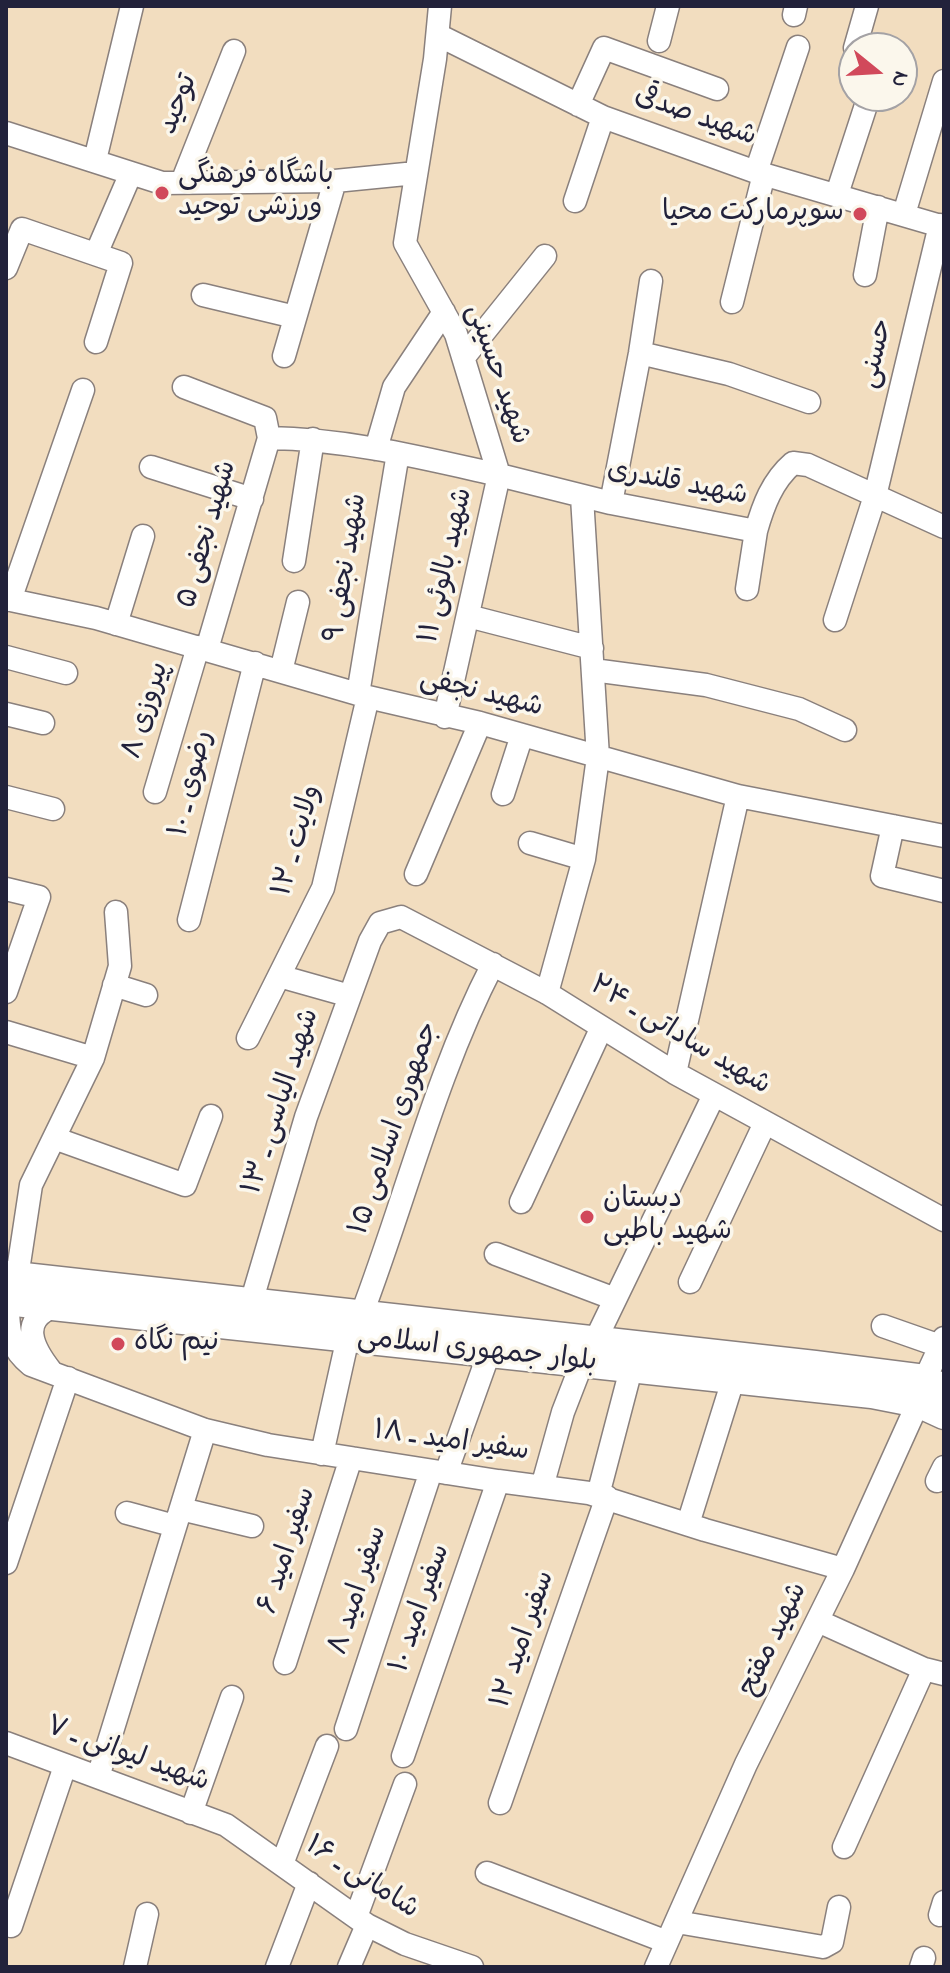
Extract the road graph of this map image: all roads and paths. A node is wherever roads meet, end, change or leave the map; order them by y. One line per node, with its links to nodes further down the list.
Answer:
1 (132, 6): 16 (street)
2 (439, 6): 6 (street, شهید حسینی)
3 (668, 6): 7 (street)
4 (867, 6): 5 (street)
5 (860, 32)
6 (438, 35): 12 (street, شهید صدقی); 18 (street, شهید حسینی)
7 (659, 41)
8 (798, 47): 19 (street)
9 (234, 51): 21 (street, توحید)
10 (944, 81): 25 (street)
11 (717, 89): 12 (street)
12 (578, 105): 14 (street, شهید صدقی)
13 (864, 112): 22 (street)
14 (603, 117): 19 (street, شهید صدقی); 23 (street)
15 (6, 133): 16 (street)
16 (95, 160): 17 (street)
17 (131, 173): 21 (street); 27 (street)
18 (416, 173): 20 (street); 34 (street, شهید حسینی)
19 (760, 173): 22 (street, شهید صدقی); 33 (street)
20 (335, 181): 21 (street); 35 (street)
21 (182, 182)
22 (837, 194): 24 (street, شهید صدقی)
23 (575, 201)
24 (878, 207): 25 (street, شهید صدقی); 30 (street)
25 (904, 214): 26 (street, شهید صدقی)
26 (942, 226): 48 (street, حسنی)
27 (96, 254): 29 (street); 36 (street)
28 (545, 256): 39 (street)
29 (6, 268)
30 (865, 275)
31 (651, 281): 37 (street)
32 (203, 295): 35 (street)
33 (732, 302)
34 (444, 312): 39 (street, شهید حسینی); 45 (street, شهید نجفی ۹)
35 (295, 317): 38 (street)
36 (96, 342)
37 (640, 353): 42 (street); 51 (street)
38 (284, 356)
39 (464, 357): 47 (street, شهید حسینی)
40 (184, 387): 43 (street)
41 (83, 390): 57 (street)
42 (809, 402)
43 (269, 438): 44 (street); 50 (street, شهید نجفی ۵)
44 (313, 439): 45 (street); 55 (street)
45 (387, 451): 47 (street); 68 (street, شهید نجفی ۹)
46 (151, 467): 50 (street)
47 (499, 475): 49 (street, شهید حسینی); 59 (street, شهید بالوئی ۱۱)
48 (875, 496): 52 (street, شهید قلندری); 53 (street, شهید قلندری); 60 (street, حسنی)
49 (582, 497): 51 (street, شهید قلندری); 64 (street)
50 (252, 499): 62 (street, شهید نجفی ۵)
51 (611, 503): 53 (street, شهید قلندری)
52 (944, 527)
53 (756, 531): 56 (street)
54 (143, 536): 61 (street)
55 (294, 561)
56 (747, 589)
57 (8, 600): 61 (street, شهید نجفی)
58 (298, 602): 66 (street)
59 (468, 616): 64 (street); 70 (street, شهید بالوئی ۱۱)
60 (835, 620)
61 (116, 624): 62 (street, شهید نجفی)
62 (203, 648): 65 (street, شهید نجفی); 76 (street, پیروزی ۸)
63 (6, 657): 67 (street)
64 (592, 659): 73 (street); 75 (street)
65 (255, 663): 66 (street, شهید نجفی); 89 (street, رضوی ـ ۱۰)
66 (281, 671): 68 (street, شهید نجفی)
67 (66, 673)
68 (363, 695): 70 (street, شهید نجفی); 92 (street, ولایت ـ ۱۲)
69 (6, 714): 71 (street)
70 (445, 717): 72 (street, شهید نجفی)
71 (43, 723)
72 (480, 723): 74 (street, شهید نجفی); 85 (street)
73 (845, 730)
74 (522, 735): 75 (street, شهید نجفی); 77 (street)
75 (598, 757): 78 (street, شهید نجفی); 84 (street)
76 (155, 792)
77 (503, 794)
78 (738, 796): 81 (street, شهید نجفی); 102 (street)
79 (6, 797): 80 (street)
80 (53, 809)
81 (893, 826): 82 (street, شهید نجفی); 87 (street)
82 (944, 836)
83 (530, 843): 84 (street)
84 (584, 859): 95 (street)
85 (416, 874)
86 (6, 889): 94 (street)
87 (944, 891)
88 (116, 912): 93 (street)
89 (189, 920)
90 (380, 923): 91 (street, شهید ساداتی ـ ۲۴); 97 (street, شهید الیاسی ـ ۱۳)
91 (493, 964): 95 (street, شهید ساداتی ـ ۲۴); 117 (street, جمهوری اسلامی ۱۵)
92 (279, 976): 97 (street); 100 (street, ولایت ـ ۱۲)
93 (114, 985): 96 (street); 101 (street)
94 (6, 992)
95 (547, 993): 98 (street, شهید ساداتی ـ ۲۴)
96 (146, 995)
97 (350, 996): 114 (street, شهید الیاسی ـ ۱۳)
98 (601, 1029): 102 (street, شهید ساداتی ـ ۲۴); 107 (street)
99 (6, 1032): 101 (street)
100 (248, 1038)
101 (93, 1058): 106 (street)
102 (675, 1073): 103 (street, شهید ساداتی ـ ۲۴)
103 (714, 1095): 105 (street, شهید ساداتی ـ ۲۴); 112 (street)
104 (211, 1116): 106 (street)
105 (765, 1123): 108 (street, شهید ساداتی ـ ۲۴); 110 (street)
106 (54, 1138): 111 (street)
107 (521, 1202)
108 (944, 1220)
109 (496, 1254): 112 (street)
110 (690, 1282)
111 (9, 1288): 113 (main road, بلوار جمهوری اسلامی); 115 (main road, بلوار جمهوری اسلامی); 122 (street, سفیر امید ـ ۱۸)
112 (615, 1299): 120 (street)
113 (117, 1302): 114 (main road, بلوار جمهوری اسلامی); 115 (main road, بلوار جمهوری اسلامی); 117 (main road, بلوار جمهوری اسلامی)
114 (251, 1303): 117 (main road, بلوار جمهوری اسلامی)
115 (55, 1306): 122 (street)
116 (883, 1326): 119 (street)
117 (355, 1327): 118 (main road, بلوار جمهوری اسلامی); 127 (street, جمهوری اسلامی ۱۵)
118 (493, 1342): 120 (main road, بلوار جمهوری اسلامی); 129 (street, سفیر امید ۸)
119 (942, 1342): 124 (street, شهید مفتح)
120 (589, 1352): 121 (main road, بلوار جمهوری اسلامی); 124 (main road, بلوار جمهوری اسلامی); 131 (street)
121 (631, 1369): 123 (main road, بلوار جمهوری اسلامی); 132 (street, سفیر امید ۱۲)
122 (60, 1375): 126 (street, سفیر امید ـ ۱۸); 137 (street)
123 (733, 1380): 124 (main road, بلوار جمهوری اسلامی); 135 (street)
124 (934, 1386): 125 (main road, بلوار جمهوری اسلامی); 138 (street, شهید مفتح)
125 (944, 1415)
126 (205, 1430): 127 (street, سفیر امید ـ ۱۸); 134 (street)
127 (322, 1454): 128 (street, سفیر امید ـ ۱۸)
128 (351, 1458): 129 (street, سفیر امید ـ ۱۸); 140 (street, سفیر امید ۶)
129 (439, 1472): 130 (street, سفیر امید ـ ۱۸); 143 (street, سفیر امید ۸)
130 (498, 1481): 131 (street, سفیر امید ـ ۱۸); 146 (street, سفیر امید ۱۰)
131 (542, 1487): 132 (street, سفیر امید ـ ۱۸)
132 (602, 1496): 135 (street, سفیر امید ـ ۱۸); 150 (street, سفیر امید ۱۲)
133 (127, 1513): 134 (street)
134 (178, 1517): 136 (street); 148 (street)
135 (688, 1524): 138 (street, سفیر امید ـ ۱۸)
136 (252, 1526)
137 (6, 1563)
138 (843, 1569): 139 (street, شهید مفتح)
139 (818, 1621): 141 (street); 161 (street, شهید مفتح)
140 (285, 1663)
141 (934, 1671): 153 (street)
142 (232, 1697): 151 (street)
143 (346, 1729)
144 (6, 1743): 147 (street, شهید لیوانی ـ ۷)
145 (327, 1746): 154 (street)
146 (403, 1756)
147 (65, 1766): 148 (street, شهید لیوانی ـ ۷); 160 (street)
148 (98, 1777): 151 (street, شهید لیوانی ـ ۷)
149 (405, 1784): 159 (street)
150 (500, 1803)
151 (191, 1813): 152 (street, شهید لیوانی ـ ۷)
152 (226, 1825): 154 (street, شامانی ـ ۱۶)
153 (844, 1847)
154 (282, 1864): 156 (street, شامانی ـ ۱۶)
155 (487, 1873): 161 (street)
156 (309, 1883): 159 (street, شامانی ـ ۱۶); 163 (street)
157 (839, 1907): 161 (street)
158 (147, 1914): 162 (street)
159 (362, 1921): 164 (street); 165 (street, شامانی ـ ۱۶)
160 (11, 1926)
161 (672, 1932): 166 (street, شهید مفتح)
162 (135, 1967)
163 (277, 1967)
164 (349, 1967)
165 (472, 1967)
166 (656, 1967)

